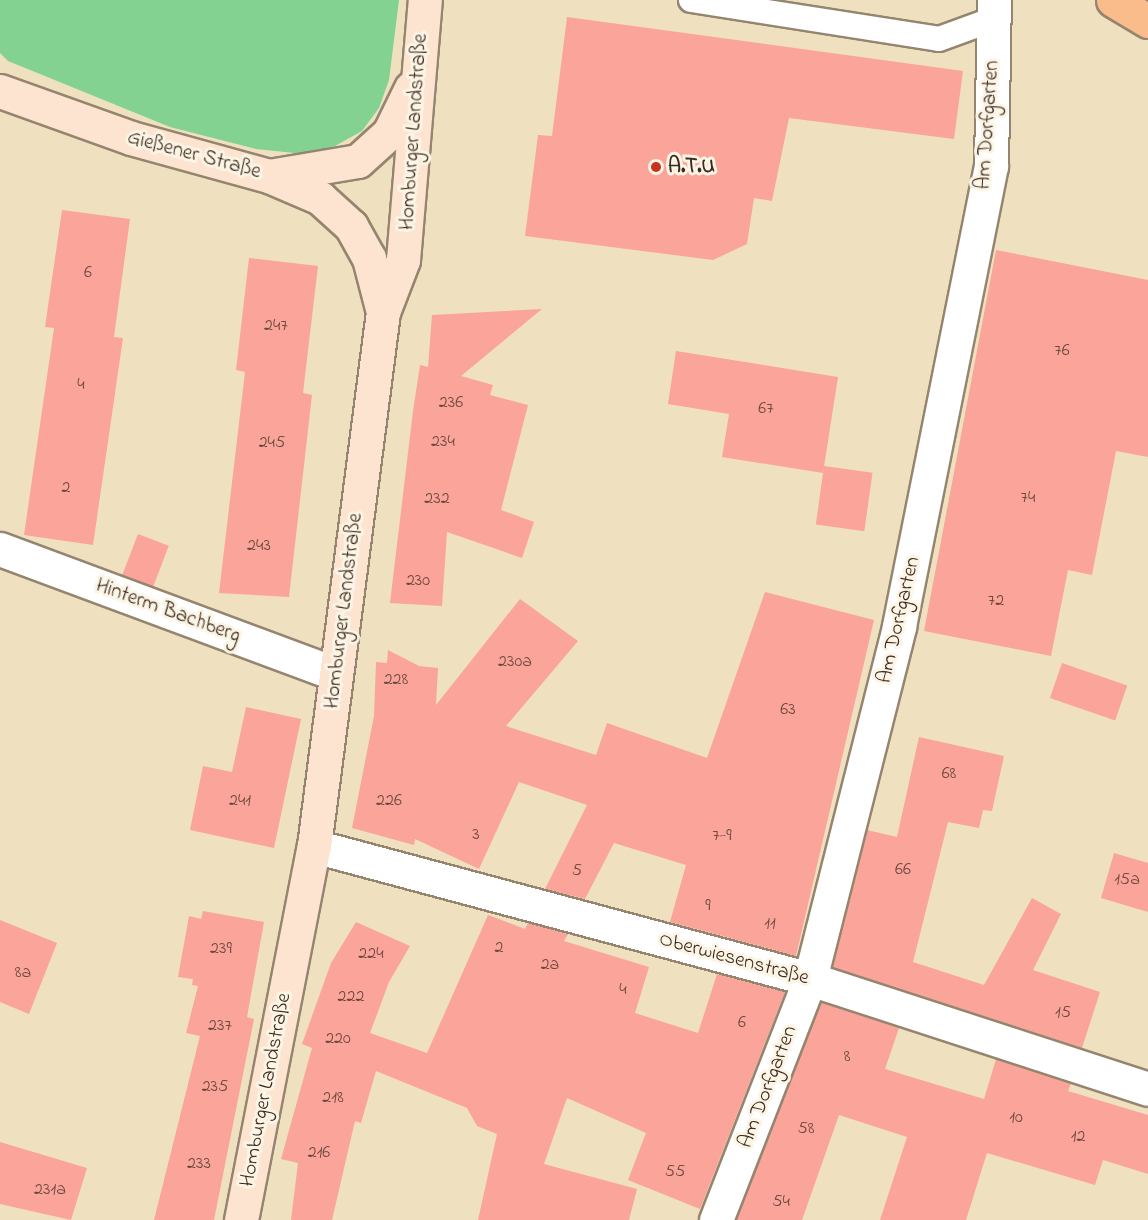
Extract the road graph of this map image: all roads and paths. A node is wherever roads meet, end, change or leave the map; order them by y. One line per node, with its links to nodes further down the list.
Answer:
1 (425, 0): 6 (street, Homburger Landstraße)
2 (692, 0): 4 (lane)
3 (1113, 0): 5 (highway)
4 (994, 10): 13 (street, Am Dorfgarten)
5 (1148, 21)
6 (418, 72): 8 (street, Gießener Straße); 9 (street, Homburger Landstraße)
7 (0, 91): 8 (street, Gießener Straße)
8 (269, 176): 9 (street)
9 (383, 312): 11 (street, Homburger Landstraße)
10 (0, 549): 11 (street, Hinterm Bachberg)
11 (336, 674): 12 (street, Homburger Landstraße)
12 (314, 846): 13 (street, Oberwiesenstraße); 15 (street, Homburger Landstraße)
13 (810, 979): 14 (street, Oberwiesenstraße); 16 (street, Am Dorfgarten)
14 (1148, 1089)
15 (241, 1220)
16 (716, 1220)

